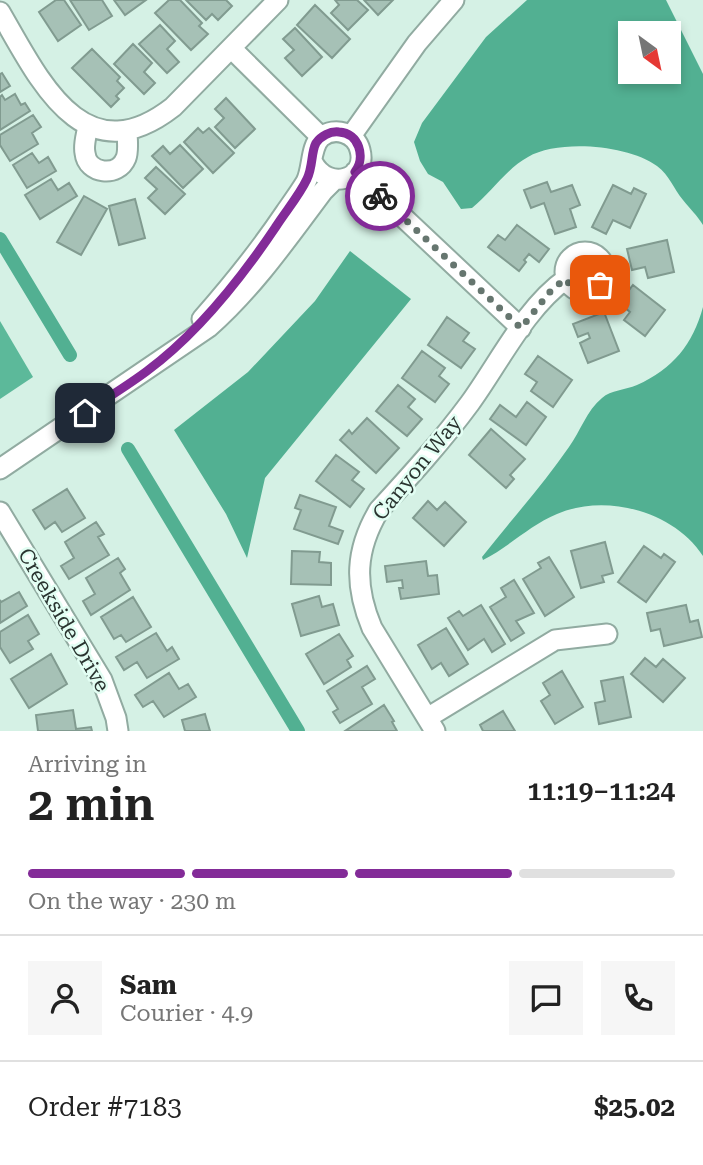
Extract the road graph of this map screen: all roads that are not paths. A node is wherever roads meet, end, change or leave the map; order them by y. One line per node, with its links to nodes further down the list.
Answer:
1 (278, 0): 4 (street)
2 (454, 0): 7 (street)
3 (0, 12): 5 (street)
4 (231, 48): 6 (street); 8 (street)
5 (88, 125): 6 (street); 6 (street)
6 (127, 130)
7 (351, 136): 8 (street); 10 (street)
8 (321, 137): 9 (street)
9 (313, 163): 11 (street); 14 (street)
10 (355, 172): 11 (street); 13 (street)
11 (334, 180): 14 (street)
12 (566, 279): 13 (street, Canyon Way)
13 (521, 328): 18 (street, Canyon Way)
14 (148, 370): 15 (street)
15 (0, 469)
16 (0, 512): 19 (street, Creekside Drive)
17 (607, 634): 18 (street)
18 (431, 725)
19 (118, 731)

